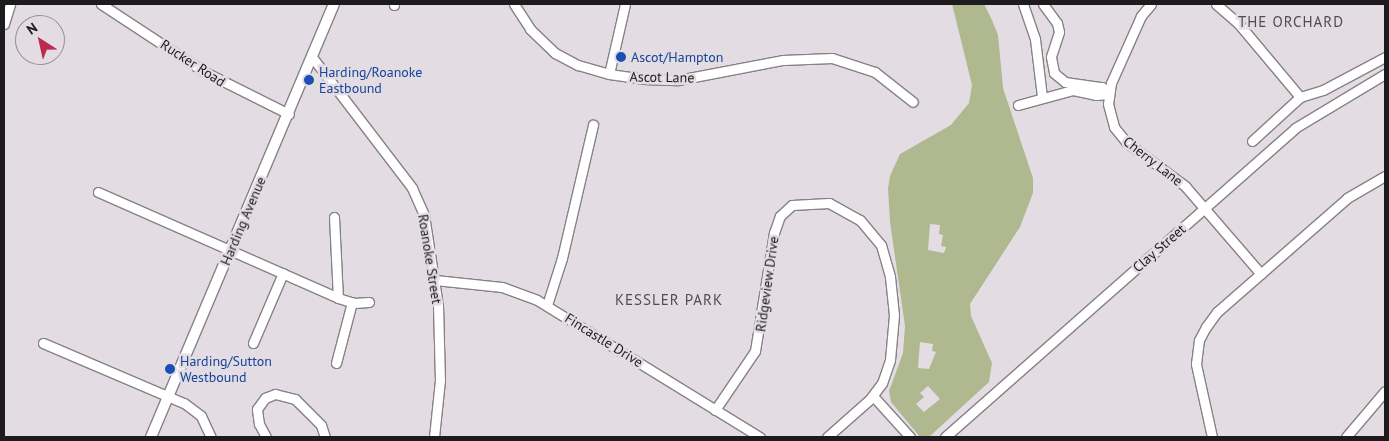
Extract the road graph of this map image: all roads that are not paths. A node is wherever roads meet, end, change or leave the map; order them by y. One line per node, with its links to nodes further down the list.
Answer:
1 (10, 4): 10 (street)
2 (101, 4): 20 (street, Rucker Road)
3 (334, 4): 11 (main road, Harding Avenue)
4 (514, 4): 13 (street, Ascot Lane)
5 (625, 4): 13 (street)
6 (1023, 4): 16 (street)
7 (1043, 4): 15 (street)
8 (1151, 4): 15 (street)
9 (1216, 4): 17 (street)
10 (4, 24)
11 (312, 57): 20 (main road, Harding Avenue); 30 (street, Roanoke Street)
12 (1385, 57): 17 (street)
13 (609, 74): 18 (street, Ascot Lane)
14 (1385, 74): 25 (street, Clay Street)
15 (1109, 94): 16 (street); 25 (street, Cherry Lane)
16 (1042, 97): 19 (street)
17 (1300, 97): 22 (street)
18 (913, 102)
19 (1018, 105)
20 (288, 114): 27 (main road, Harding Avenue)
21 (593, 126): 34 (street)
22 (1252, 142)
23 (1385, 176): 29 (street)
24 (98, 192): 27 (street)
25 (1205, 208): 29 (street, Cherry Lane); 50 (street, Clay Street)
26 (334, 218): 31 (street)
27 (232, 250): 28 (street); 39 (main road, Harding Avenue)
28 (283, 273): 31 (street); 36 (street)
29 (1261, 274): 51 (street)
30 (435, 280): 34 (street, Fincastle Drive); 46 (street, Roanoke Street)
31 (338, 298): 32 (street)
32 (352, 302): 33 (street); 37 (street)
33 (369, 302)
34 (547, 305): 41 (street, Fincastle Drive)
35 (44, 343): 39 (street)
36 (253, 343)
37 (336, 363)
38 (1385, 391): 52 (street)
39 (168, 395): 42 (main road, Harding Avenue); 43 (street)
40 (873, 396): 41 (street, Ridgeview Drive); 48 (street); 49 (street)
41 (714, 410): 47 (street, Fincastle Drive)
42 (151, 437)
43 (212, 437)
44 (266, 437): 45 (street)
45 (325, 437)
46 (434, 437)
47 (760, 437)
48 (827, 437)
49 (910, 437)
50 (945, 437)
51 (1212, 437)
52 (1346, 437)

